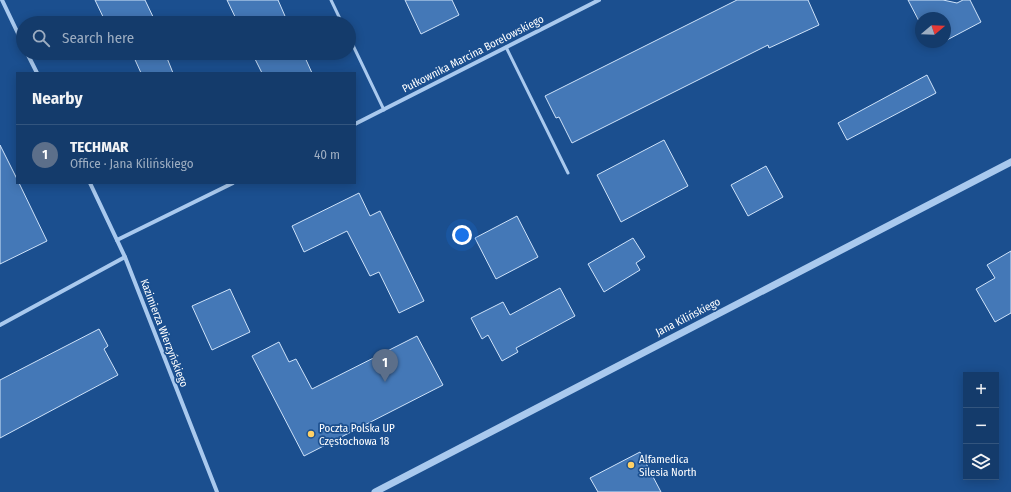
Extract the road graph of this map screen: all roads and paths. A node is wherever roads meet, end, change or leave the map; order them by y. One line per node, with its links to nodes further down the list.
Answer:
1 (2, 0): 5 (street)
2 (332, 0): 4 (lane)
3 (599, 0): 6 (street, Pułkownika Marcina Borelowskiego)
4 (339, 16)
5 (16, 29)
6 (506, 47): 10 (street, Pułkownika Marcina Borelowskiego); 13 (lane)
7 (356, 52): 10 (lane)
8 (30, 60): 9 (street)
9 (36, 72)
10 (384, 110): 11 (street, Pułkownika Marcina Borelowskiego)
11 (356, 124)
12 (1011, 162): 20 (street, Jana Kilińskiego)
13 (568, 173)
14 (90, 184): 16 (street, Kazimierza Wierzyńskiego)
15 (231, 184): 16 (street)
16 (117, 240): 17 (street, Kazimierza Wierzyńskiego)
17 (125, 257): 18 (street); 19 (street, Kazimierza Wierzyńskiego)
18 (0, 326)
19 (217, 492)
20 (375, 492)

